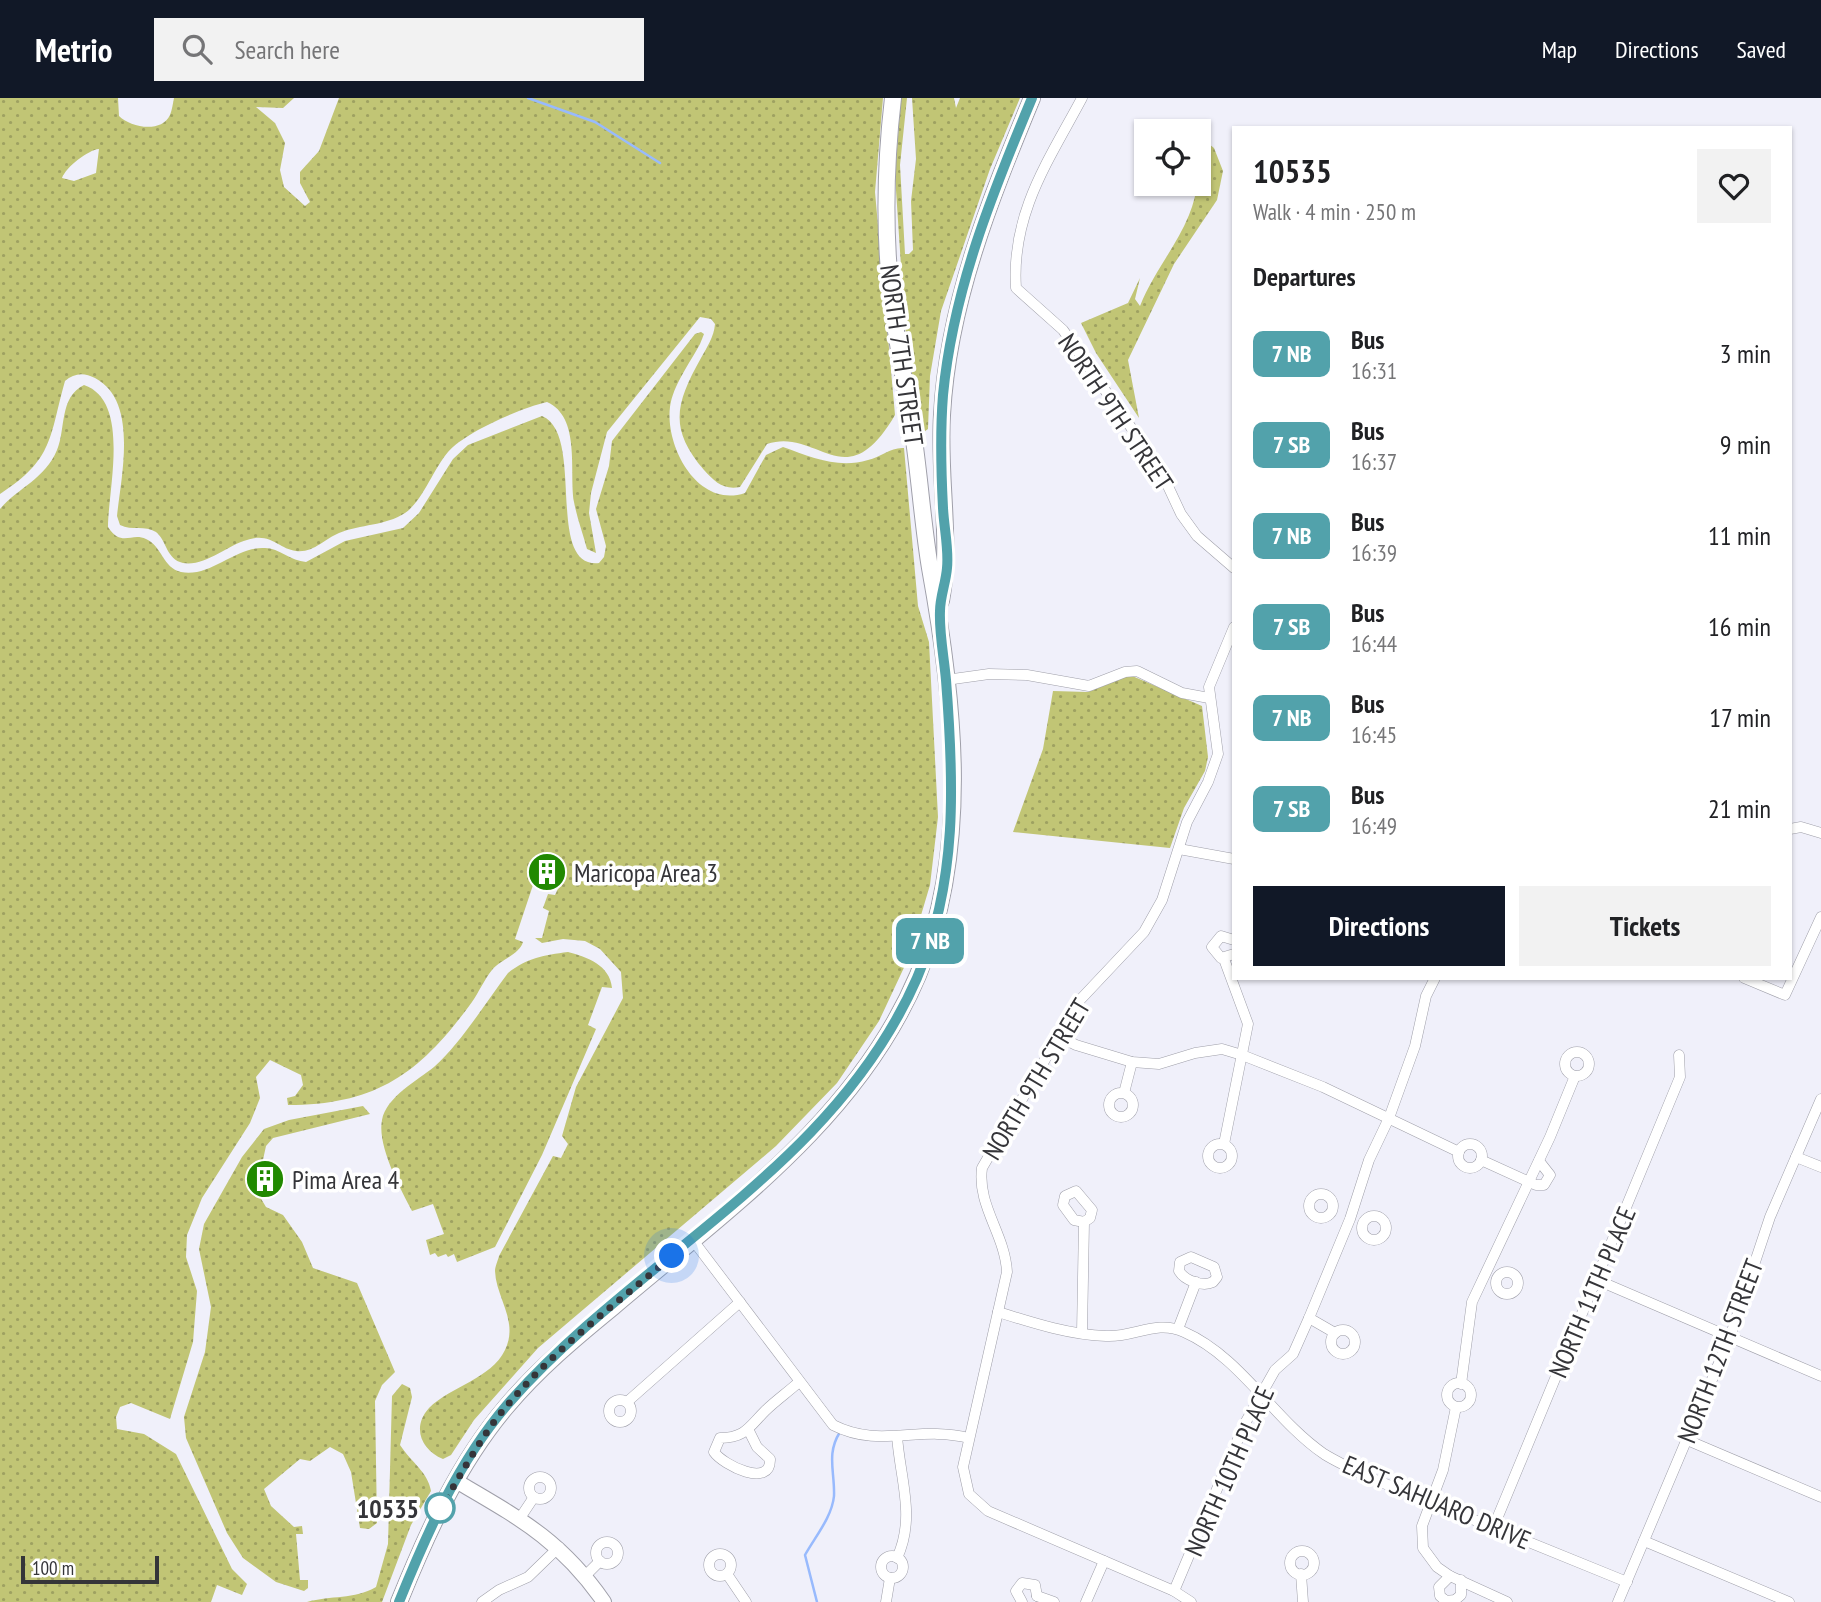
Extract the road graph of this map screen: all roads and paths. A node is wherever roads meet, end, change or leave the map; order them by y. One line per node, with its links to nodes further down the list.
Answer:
1 (893, 98): 5 (main road, NORTH 7TH STREET)
2 (1032, 98): 5 (main road, NORTH 7TH STREET)
3 (1082, 98): 4 (street, NORTH 9TH STREET)
4 (1232, 566)
5 (940, 611): 7 (main road, NORTH 7TH STREET)
6 (1232, 632): 8 (street, NORTH 9TH STREET)
7 (946, 680): 8 (street); 40 (main road, NORTH 7TH STREET)
8 (1209, 698): 11 (street, NORTH 9TH STREET)
9 (1792, 829): 10 (street)
10 (1821, 833)
11 (1179, 849): 12 (street); 21 (street, NORTH 9TH STREET)
12 (1232, 859)
13 (1821, 917): 19 (street)
14 (1231, 938): 15 (street)
15 (1229, 956)
16 (1236, 980): 22 (street)
17 (1434, 980): 28 (street, NORTH 10TH PLACE)
18 (1749, 980): 20 (street)
19 (1792, 980)
20 (1792, 980)
21 (1058, 1036): 24 (street); 46 (street, NORTH 9TH STREET)
22 (1242, 1055): 24 (street); 28 (street); 29 (street)
23 (1679, 1055): 43 (street, NORTH 11TH PLACE)
24 (1132, 1062): 26 (street)
25 (1574, 1076): 33 (street)
26 (1124, 1093)
27 (1821, 1099): 31 (street, NORTH 12TH STREET)
28 (1389, 1118): 30 (street); 37 (street, NORTH 10TH PLACE)
29 (1224, 1144)
30 (1459, 1152): 32 (street); 32 (street)
31 (1797, 1157): 34 (street); 51 (street, NORTH 12TH STREET)
32 (1481, 1160): 35 (street)
33 (1539, 1161): 35 (street); 35 (street)
34 (1821, 1167)
35 (1529, 1182): 41 (street)
36 (1332, 1210): 37 (street)
37 (1350, 1219): 39 (street); 47 (street, NORTH 10TH PLACE)
38 (1084, 1222): 49 (street)
39 (1362, 1224)
40 (692, 1239): 45 (street); 62 (main road, NORTH 7TH STREET)
41 (1483, 1275): 42 (street); 54 (street)
42 (1497, 1279)
43 (1597, 1280): 51 (street); 67 (street, NORTH 11TH PLACE)
44 (1196, 1282): 48 (street)
45 (740, 1302): 53 (street); 56 (street)
46 (998, 1312): 49 (street, EAST SAHUARO DRIVE); 60 (street, NORTH 9TH STREET)
47 (1309, 1318): 50 (street); 55 (street, NORTH 10TH PLACE)
48 (1178, 1329): 49 (street, EAST SAHUARO DRIVE); 55 (street, EAST SAHUARO DRIVE)
49 (1082, 1333)
50 (1335, 1333)
51 (1730, 1337): 52 (street); 61 (street, NORTH 12TH STREET)
52 (1821, 1376)
53 (799, 1382): 58 (street); 59 (street)
54 (1461, 1384): 57 (street); 57 (street)
55 (1260, 1395): 65 (street, EAST SAHUARO DRIVE); 80 (street, NORTH 10TH PLACE)
56 (627, 1402)
57 (1456, 1407): 65 (street)
58 (750, 1431): 58 (street)
59 (897, 1436): 60 (street); 70 (street)
60 (969, 1438): 72 (street, NORTH 9TH STREET)
61 (1687, 1440): 64 (street); 68 (street, NORTH 12TH STREET)
62 (456, 1481): 66 (street); 83 (main road, NORTH 7TH STREET)
63 (534, 1497): 66 (street)
64 (1821, 1497)
65 (1432, 1500): 67 (street, EAST SAHUARO DRIVE); 76 (street)
66 (520, 1518): 69 (street)
67 (1494, 1526): 79 (street, EAST SAHUARO DRIVE)
68 (1644, 1541): 79 (street, NORTH 12TH STREET); 94 (street)
69 (558, 1547): 75 (street); 84 (street)
70 (897, 1558): 77 (street); 77 (street)
71 (600, 1561): 75 (street)
72 (1104, 1561): 80 (street, NORTH 9TH STREET); 89 (street)
73 (727, 1574): 82 (street)
74 (1301, 1574): 91 (street)
75 (585, 1576): 85 (street)
76 (1450, 1576): 78 (street); 78 (street)
77 (890, 1578): 86 (street)
78 (1461, 1580): 92 (street)
79 (1627, 1582): 93 (street, NORTH 12TH STREET)
80 (1174, 1591): 90 (street, NORTH 9TH STREET)
81 (1034, 1599): 87 (street); 88 (street)
82 (742, 1601)
83 (399, 1602)
84 (482, 1602)
85 (604, 1602)
86 (886, 1602)
87 (1022, 1602)
88 (1054, 1602)
89 (1086, 1602)
90 (1191, 1602)
91 (1303, 1602)
92 (1507, 1602)
93 (1618, 1602)
94 (1789, 1602)

